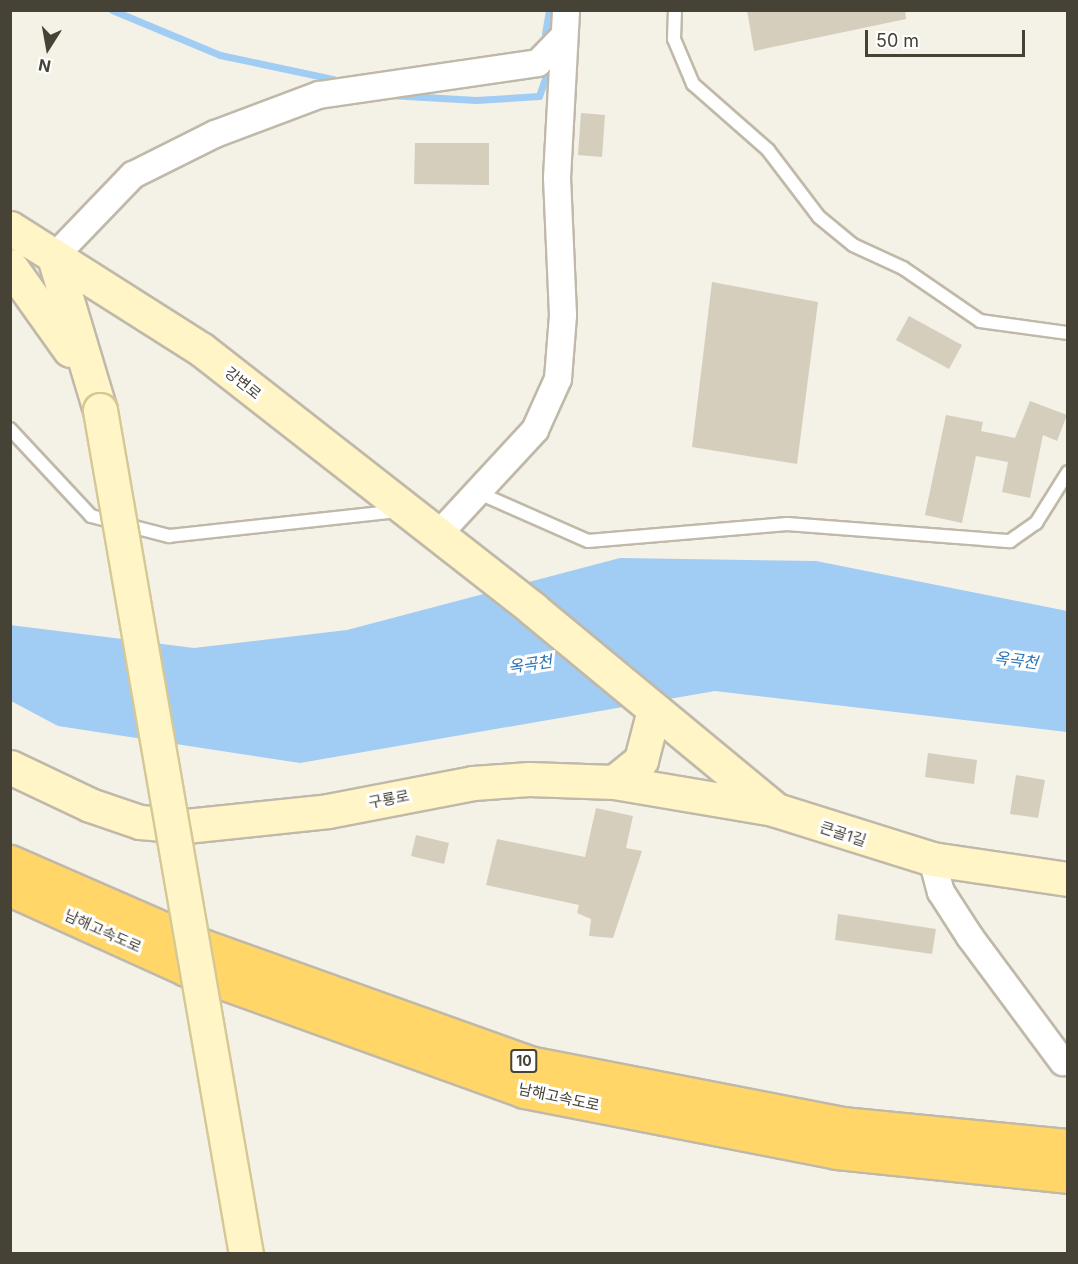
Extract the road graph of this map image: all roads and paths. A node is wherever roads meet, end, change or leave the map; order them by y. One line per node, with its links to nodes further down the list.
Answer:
1 (566, 10): 3 (street)
2 (675, 10): 7 (lane)
3 (562, 38): 5 (street); 11 (street)
4 (10, 228): 5 (street, 강변로)
5 (54, 256): 8 (street); 12 (street, 강변로)
6 (10, 266): 8 (street)
7 (1068, 333)
8 (96, 399): 27 (street, bridge)
9 (10, 429): 12 (lane)
10 (1068, 472): 11 (lane)
11 (480, 494): 13 (street)
12 (403, 510): 13 (street, 강변로)
13 (436, 537): 14 (street, 강변로)
14 (654, 710): 16 (street); 17 (street, 큰골1길)
15 (10, 767): 16 (street, 구룡로)
16 (614, 782): 17 (street, 구룡로)
17 (776, 810): 18 (street, 큰골1길)
18 (932, 859): 20 (street, 큰골1길); 24 (street)
19 (10, 862): 25 (highway, 남해고속도로 / 10)
20 (1068, 879)
21 (10, 889): 23 (highway, 남해고속도로 / 10)
22 (10, 913): 23 (highway)
23 (186, 969): 26 (highway, 남해고속도로 / 10)
24 (1063, 1062)
25 (1068, 1146)
26 (1068, 1176)
27 (246, 1254)

